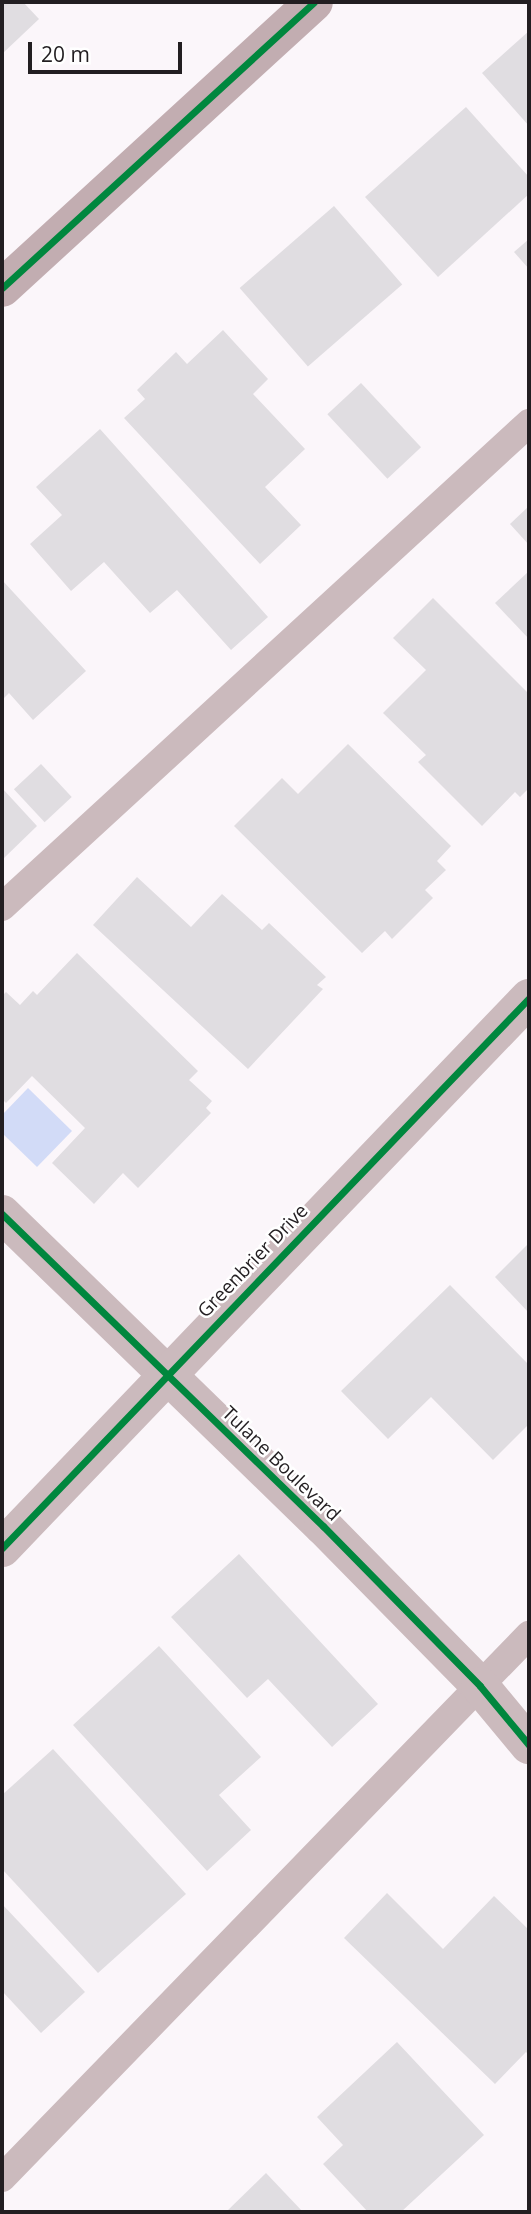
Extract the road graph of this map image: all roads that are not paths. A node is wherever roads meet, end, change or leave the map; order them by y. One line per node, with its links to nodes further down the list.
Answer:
1 (314, 2): 2 (street)
2 (2, 288)
3 (529, 423): 4 (lane)
4 (2, 907)
5 (529, 998): 7 (street, Greenbrier Drive)
6 (2, 1214): 7 (street, Tulane Boulevard)
7 (166, 1374): 8 (street, Greenbrier Drive); 10 (street, Tulane Boulevard)
8 (2, 1548)
9 (529, 1635): 10 (lane)
10 (481, 1686): 11 (street, Tulane Boulevard); 12 (lane)
11 (529, 1745)
12 (2, 2178)

